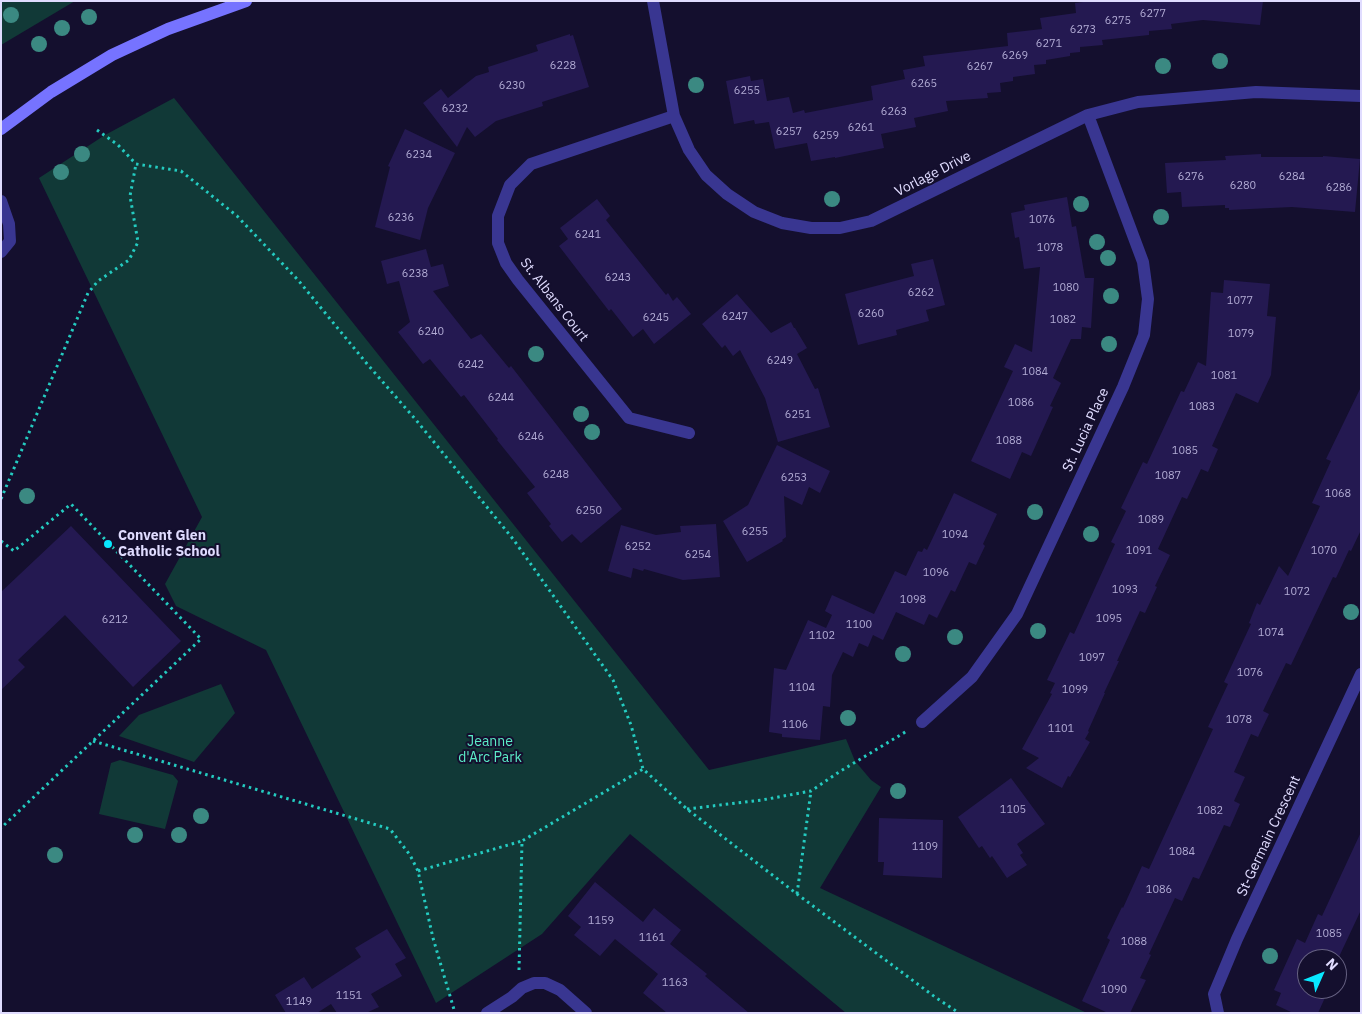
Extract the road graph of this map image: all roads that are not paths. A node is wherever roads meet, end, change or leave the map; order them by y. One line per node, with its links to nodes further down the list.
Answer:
1 (246, 1): 6 (main road)
2 (653, 1): 5 (street, Vorlage Drive)
3 (1361, 96): 4 (street, Vorlage Drive)
4 (1088, 115): 5 (street, Vorlage Drive); 11 (street, St. Lucia Place)
5 (674, 116): 9 (street, St. Albans Court)
6 (1, 129)
7 (1, 200): 8 (street)
8 (1, 252)
9 (689, 433)
10 (1361, 674): 14 (street, St-Germain Crescent)
11 (922, 722)
12 (487, 1013): 13 (street)
13 (586, 1013)
14 (1218, 1013)

